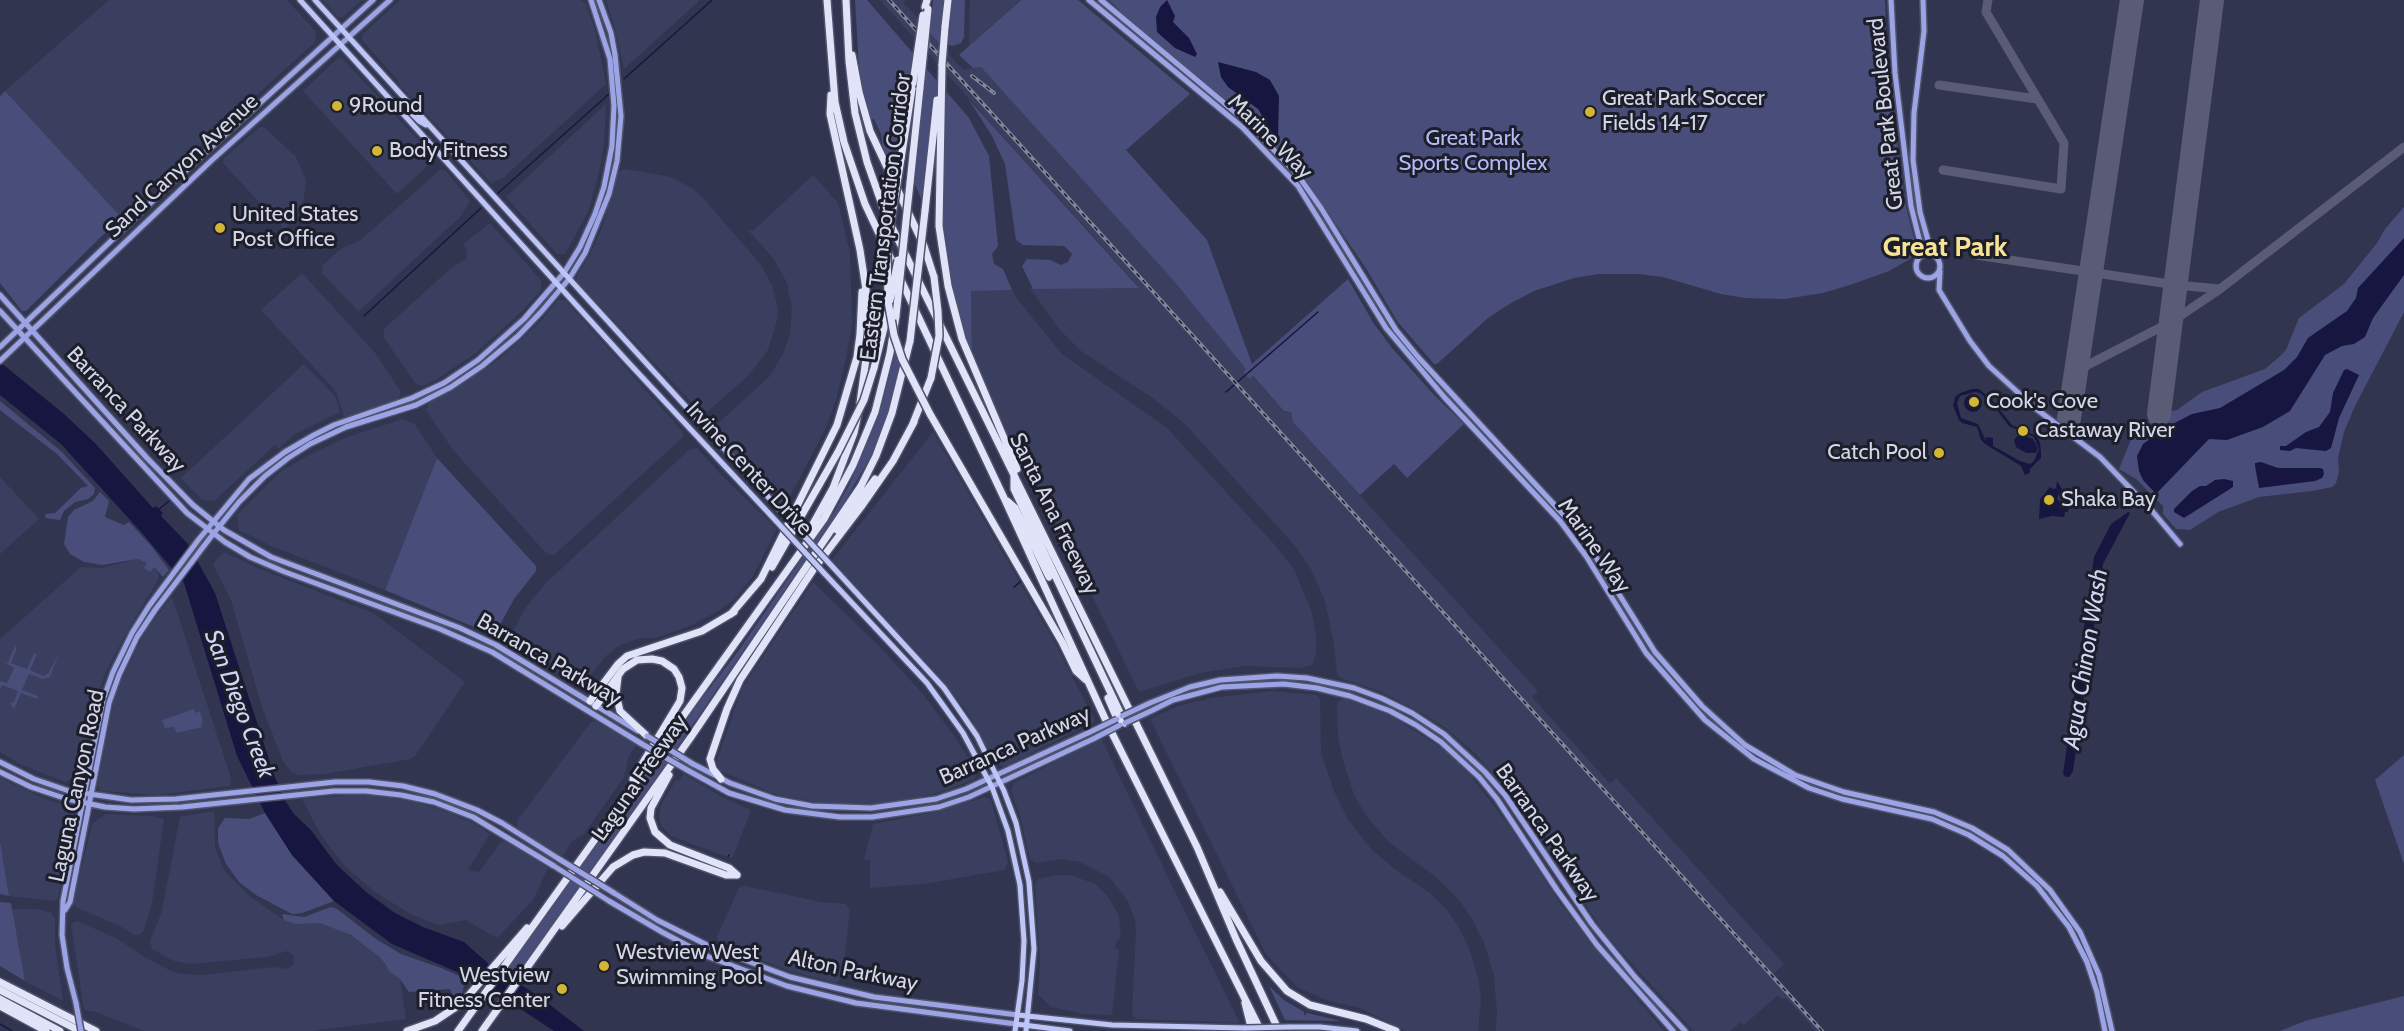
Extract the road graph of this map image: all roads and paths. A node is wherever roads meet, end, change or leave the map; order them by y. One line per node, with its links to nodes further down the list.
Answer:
1 (300, 0): 18 (main road, Irvine Center Drive)
2 (315, 0): 16 (main road, Irvine Center Drive)
3 (373, 0): 16 (main road, Sand Canyon Avenue)
4 (390, 0): 17 (main road, Sand Canyon Avenue)
5 (591, 0): 20 (main road, Laguna Canyon Road)
6 (599, 0): 20 (main road, Laguna Canyon Road)
7 (827, 0): 21 (highway, Santa Ana Freeway)
8 (846, 0): 15 (highway, Santa Ana Freeway)
9 (948, 0): 24 (highway, Eastern Transportation Corridor, bridge)
10 (1089, 0): 56 (main road, Marine Way)
11 (1101, 0): 54 (main road, Marine Way)
12 (1891, 0): 29 (main road, Great Park Boulevard)
13 (1923, 0): 28 (main road, Great Park Boulevard)
14 (927, 4): 26 (highway, Eastern Transportation Corridor, bridge); 59 (highway, bridge)
15 (847, 23): 43 (highway, bridge); 44 (highway, Santa Ana Freeway)
16 (342, 30): 17 (main road, Irvine Center Drive); 18 (main road, Sand Canyon Avenue)
17 (348, 36): 19 (main road, Sand Canyon Avenue); 25 (main road, Irvine Center Drive)
18 (334, 37): 19 (main road, Irvine Center Drive); 37 (main road, Sand Canyon Avenue)
19 (340, 43): 23 (main road, Irvine Center Drive); 39 (main road, Sand Canyon Avenue)
20 (615, 73): 22 (main road, Laguna Canyon Road)
21 (832, 80): 27 (highway); 46 (highway, Santa Ana Freeway)
22 (617, 96): 31 (main road, Laguna Canyon Road); 32 (main road, Laguna Canyon Road)
23 (395, 104): 25 (main road); 33 (main road, Irvine Center Drive)
24 (938, 112): 45 (highway); 51 (highway, Eastern Transportation Corridor, bridge)
25 (430, 127): 31 (main road, Irvine Center Drive)
26 (904, 232): 53 (highway, Eastern Transportation Corridor, bridge); 55 (highway, bridge)
27 (860, 250): 53 (highway); 55 (highway)
28 (1936, 257): 29 (main road); 30 (main road)
29 (1918, 259): 30 (main road)
30 (1940, 272): 52 (main road)
31 (564, 273): 32 (main road, Irvine Center Drive); 33 (main road, Laguna Canyon Road)
32 (569, 279): 34 (main road, Laguna Canyon Road); 66 (main road, Irvine Center Drive, bridge)
33 (556, 282): 34 (main road, Irvine Center Drive); 47 (main road, Laguna Canyon Road)
34 (561, 288): 48 (main road, Laguna Canyon Road); 68 (main road, Irvine Center Drive, bridge)
35 (0, 295): 37 (main road, Barranca Parkway)
36 (0, 310): 38 (main road, Barranca Parkway)
37 (24, 324): 38 (main road, Sand Canyon Avenue); 39 (main road, Barranca Parkway)
38 (18, 330): 40 (main road, Barranca Parkway); 41 (main road, Sand Canyon Avenue)
39 (30, 331): 40 (main road, Sand Canyon Avenue); 47 (main road, Barranca Parkway)
40 (24, 337): 42 (main road, Sand Canyon Avenue); 49 (main road, Barranca Parkway)
41 (0, 347)
42 (2, 358)
43 (914, 422): 51 (highway); 67 (highway)
44 (1014, 471): 45 (highway, Santa Ana Freeway); 57 (highway)
45 (1021, 486): 74 (highway, Santa Ana Freeway)
46 (1005, 500): 57 (highway); 59 (highway, Santa Ana Freeway)
47 (213, 521): 48 (main road, Barranca Parkway); 49 (main road, Laguna Canyon Road)
48 (220, 527): 50 (main road, Laguna Canyon Road); 60 (main road, Barranca Parkway)
49 (207, 528): 50 (main road, Barranca Parkway); 71 (main road, Laguna Canyon Road)
50 (214, 534): 70 (main road, Barranca Parkway, bridge); 71 (main road, Laguna Canyon Road)
51 (824, 542): 63 (highway, Laguna Freeway)
52 (2180, 544)
53 (774, 589): 73 (highway, Laguna Freeway)
54 (1630, 613): 56 (main road); 108 (main road, Marine Way)
55 (731, 614): 60 (highway)
56 (1623, 616): 107 (main road, Marine Way)
57 (1093, 662): 61 (highway)
58 (618, 675): 60 (highway); 62 (highway); 73 (highway)
59 (1088, 682): 81 (highway, Santa Ana Freeway)
60 (593, 703): 62 (main road, Barranca Parkway)
61 (1121, 721): 66 (main road, Barranca Parkway, bridge); 69 (main road, Barranca Parkway, bridge); 80 (main road, Barranca Parkway, bridge); 80 (main road, Barranca Parkway, bridge)
62 (647, 736): 67 (main road, Barranca Parkway, bridge)
63 (691, 737): 77 (highway, Laguna Freeway); 77 (highway)
64 (0, 762): 71 (main road, Alton Parkway)
65 (0, 772): 72 (main road, Alton Parkway)
66 (998, 776): 68 (main road, Barranca Parkway); 69 (main road, Irvine Center Drive)
67 (721, 779): 68 (main road, Barranca Parkway)
68 (988, 779): 70 (main road, Irvine Center Drive)
69 (1001, 783): 70 (main road, Barranca Parkway); 86 (main road, Irvine Center Drive)
70 (992, 787): 85 (main road, Irvine Center Drive)
71 (87, 795): 72 (main road, Laguna Canyon Road); 85 (main road, Alton Parkway, bridge)
72 (85, 803): 87 (main road, Alton Parkway, bridge); 95 (main road, Laguna Canyon Road, bridge)
73 (603, 827): 75 (highway, Laguna Freeway)
74 (1197, 847): 76 (highway, Santa Ana Freeway); 104 (highway)
75 (559, 890): 97 (highway); 98 (highway, Laguna Freeway)
76 (1236, 938): 89 (highway); 102 (highway, Santa Ana Freeway)
77 (548, 940): 99 (highway, Laguna Freeway)
78 (0, 982): 96 (highway)
79 (0, 990): 95 (highway)
80 (1642, 990): 105 (main road, Barranca Parkway); 106 (main road, Barranca Parkway)
81 (1245, 998): 91 (highway); 101 (highway, Santa Ana Freeway)
82 (0, 999): 94 (highway)
83 (0, 1006): 84 (highway)
84 (10, 1012): 92 (highway); 93 (highway)
85 (1018, 1015): 86 (main road, Alton Parkway); 87 (main road, Irvine Center Drive)
86 (1029, 1016): 88 (main road, Irvine Center Drive); 90 (main road, Alton Parkway)
87 (1016, 1028): 88 (main road, Alton Parkway)
88 (1027, 1028): 100 (main road, Alton Parkway)
89 (1287, 1029): 91 (main road, Alton Parkway, bridge); 103 (main road, Alton Parkway)
90 (1222, 1030): 91 (main road, Alton Parkway)
91 (1248, 1030)
92 (37, 1031)
93 (46, 1031)
94 (60, 1031)
95 (80, 1031)
96 (96, 1031)
97 (407, 1031)
98 (458, 1031)
99 (482, 1031)
100 (1070, 1031)
101 (1261, 1031)
102 (1280, 1031)
103 (1357, 1031)
104 (1396, 1031)
105 (1673, 1031)
106 (1685, 1031)
107 (2104, 1031)
108 (2112, 1031)

